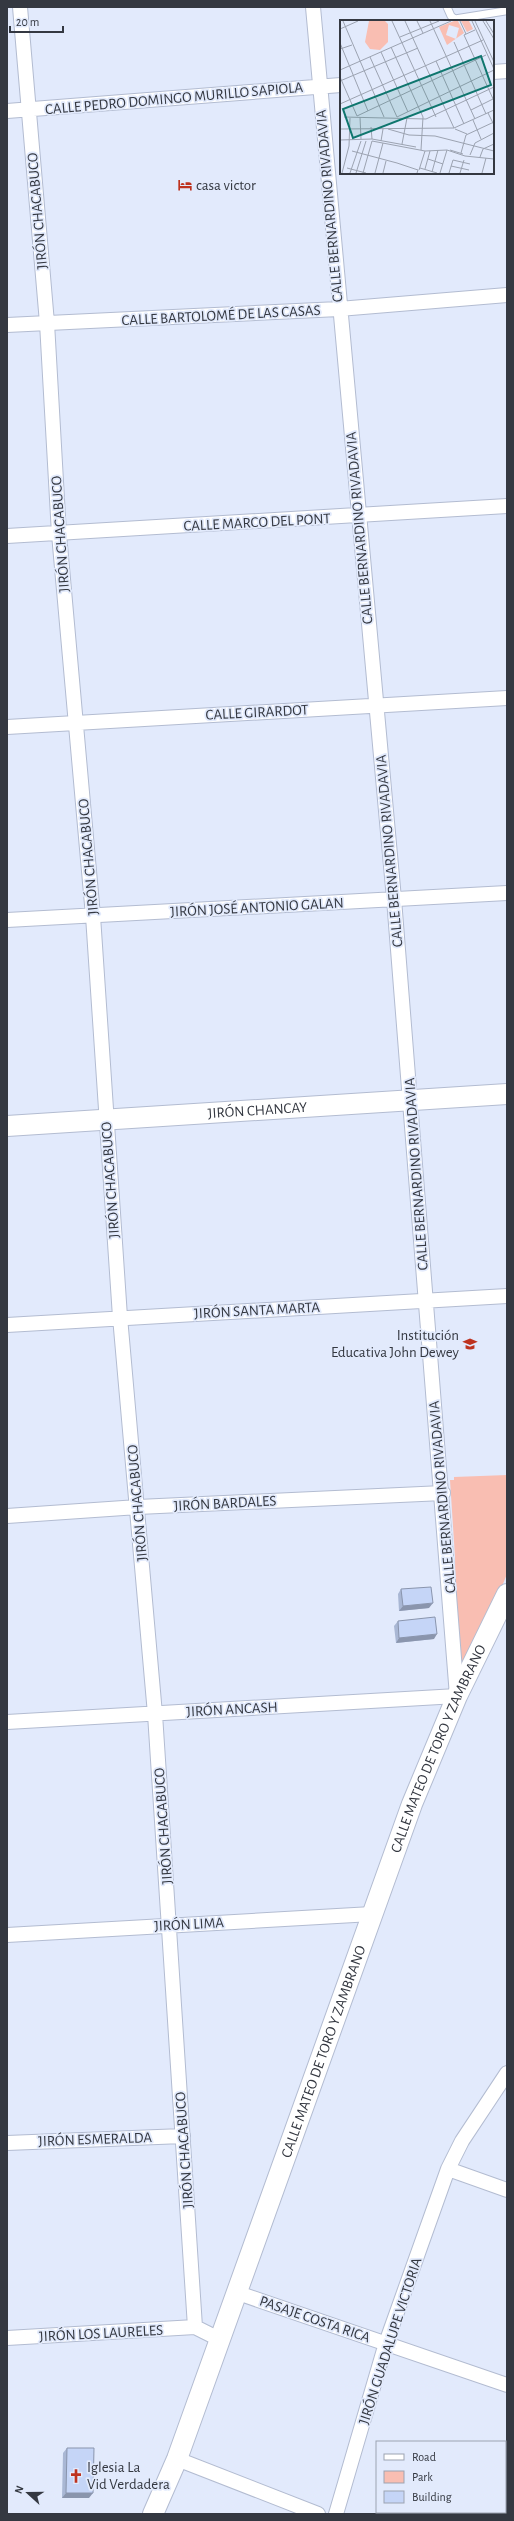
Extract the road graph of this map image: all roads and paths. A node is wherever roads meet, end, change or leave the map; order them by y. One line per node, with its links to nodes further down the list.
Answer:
1 (20, 7): 9 (street, JIRÓN CHACABUCO)
2 (313, 7): 8 (street, CALLE BERNARDINO RIVADAVIA)
3 (446, 7): 4 (lane)
4 (507, 9)
5 (507, 71): 6 (street)
6 (494, 72)
7 (340, 85): 8 (street, CALLE PEDRO DOMINGO MURILLO SAPIOLA)
8 (318, 86): 9 (street, CALLE PEDRO DOMINGO MURILLO SAPIOLA); 12 (street, CALLE BERNARDINO RIVADAVIA)
9 (29, 110): 10 (street, CALLE PEDRO DOMINGO MURILLO SAPIOLA); 13 (street, JIRÓN CHACABUCO)
10 (7, 112)
11 (507, 295): 12 (street, CALLE BARTOLOMÉ DE LAS CASAS)
12 (339, 309): 13 (street, CALLE BARTOLOMÉ DE LAS CASAS); 16 (street, CALLE BERNARDINO RIVADAVIA)
13 (47, 323): 14 (street, CALLE BARTOLOMÉ DE LAS CASAS); 17 (street, JIRÓN CHACABUCO)
14 (7, 325)
15 (507, 506): 16 (street, CALLE MARCO DEL PONT)
16 (358, 516): 17 (street, CALLE MARCO DEL PONT); 20 (street, CALLE BERNARDINO RIVADAVIA)
17 (59, 534): 18 (street, CALLE MARCO DEL PONT); 21 (street, JIRÓN CHACABUCO)
18 (7, 536)
19 (507, 698): 20 (street, CALLE GIRARDOT)
20 (375, 705): 21 (street, CALLE GIRARDOT); 24 (street, CALLE BERNARDINO RIVADAVIA)
21 (76, 723): 22 (street, CALLE GIRARDOT); 25 (street, JIRÓN CHACABUCO)
22 (7, 727)
23 (507, 893): 24 (street, JIRÓN JOSÉ ANTONIO GALAN)
24 (394, 899): 25 (street, JIRÓN JOSÉ ANTONIO GALAN); 28 (street, CALLE BERNARDINO RIVADAVIA)
25 (93, 916): 26 (street, JIRÓN JOSÉ ANTONIO GALAN); 29 (street, JIRÓN CHACABUCO)
26 (7, 920)
27 (507, 1094): 28 (street, JIRÓN CHANCAY)
28 (411, 1100): 29 (street, JIRÓN CHANCAY); 32 (street, CALLE BERNARDINO RIVADAVIA)
29 (106, 1120): 30 (street, JIRÓN CHANCAY); 33 (street, JIRÓN CHACABUCO)
30 (7, 1126)
31 (507, 1296): 32 (street, JIRÓN SANTA MARTA)
32 (426, 1302): 33 (street, JIRÓN SANTA MARTA); 35 (street, CALLE BERNARDINO RIVADAVIA)
33 (120, 1317): 34 (street, JIRÓN SANTA MARTA); 36 (street, JIRÓN CHACABUCO)
34 (7, 1325)
35 (443, 1494): 36 (street, JIRÓN BARDALES); 39 (street, CALLE BERNARDINO RIVADAVIA)
36 (138, 1507): 37 (street, JIRÓN BARDALES); 40 (street, JIRÓN CHACABUCO)
37 (7, 1516)
38 (507, 1594): 39 (street, CALLE MATEO DE TORO Y ZAMBRANO)
39 (457, 1696): 40 (street, JIRÓN ANCASH); 42 (street, CALLE MATEO DE TORO Y ZAMBRANO)
40 (155, 1714): 41 (street, JIRÓN ANCASH); 43 (street, JIRÓN CHACABUCO)
41 (7, 1722)
42 (372, 1914): 43 (street, JIRÓN LIMA); 50 (street, CALLE MATEO DE TORO Y ZAMBRANO)
43 (170, 1925): 44 (street, JIRÓN LIMA); 46 (street, JIRÓN CHACABUCO)
44 (7, 1935)
45 (507, 2073): 48 (street, JIRÓN GUADALUPE VICTORIA)
46 (183, 2136): 47 (street, JIRÓN ESMERALDA); 51 (street, JIRÓN CHACABUCO)
47 (7, 2143)
48 (448, 2169): 49 (street); 54 (street, JIRÓN GUADALUPE VICTORIA)
49 (507, 2190)
50 (235, 2292): 53 (street, CALLE MATEO DE TORO Y ZAMBRANO); 54 (street, PASAJE COSTA RICA)
51 (195, 2327): 52 (street, JIRÓN LOS LAURELES); 53 (street)
52 (7, 2338)
53 (219, 2339): 56 (street, CALLE MATEO DE TORO Y ZAMBRANO)
54 (386, 2343): 55 (street, PASAJE COSTA RICA); 59 (street, JIRÓN GUADALUPE VICTORIA)
55 (507, 2385)
56 (177, 2459): 57 (street, CALLE MATEO DE TORO Y ZAMBRANO); 58 (street)
57 (153, 2514)
58 (318, 2514)
59 (336, 2514)

